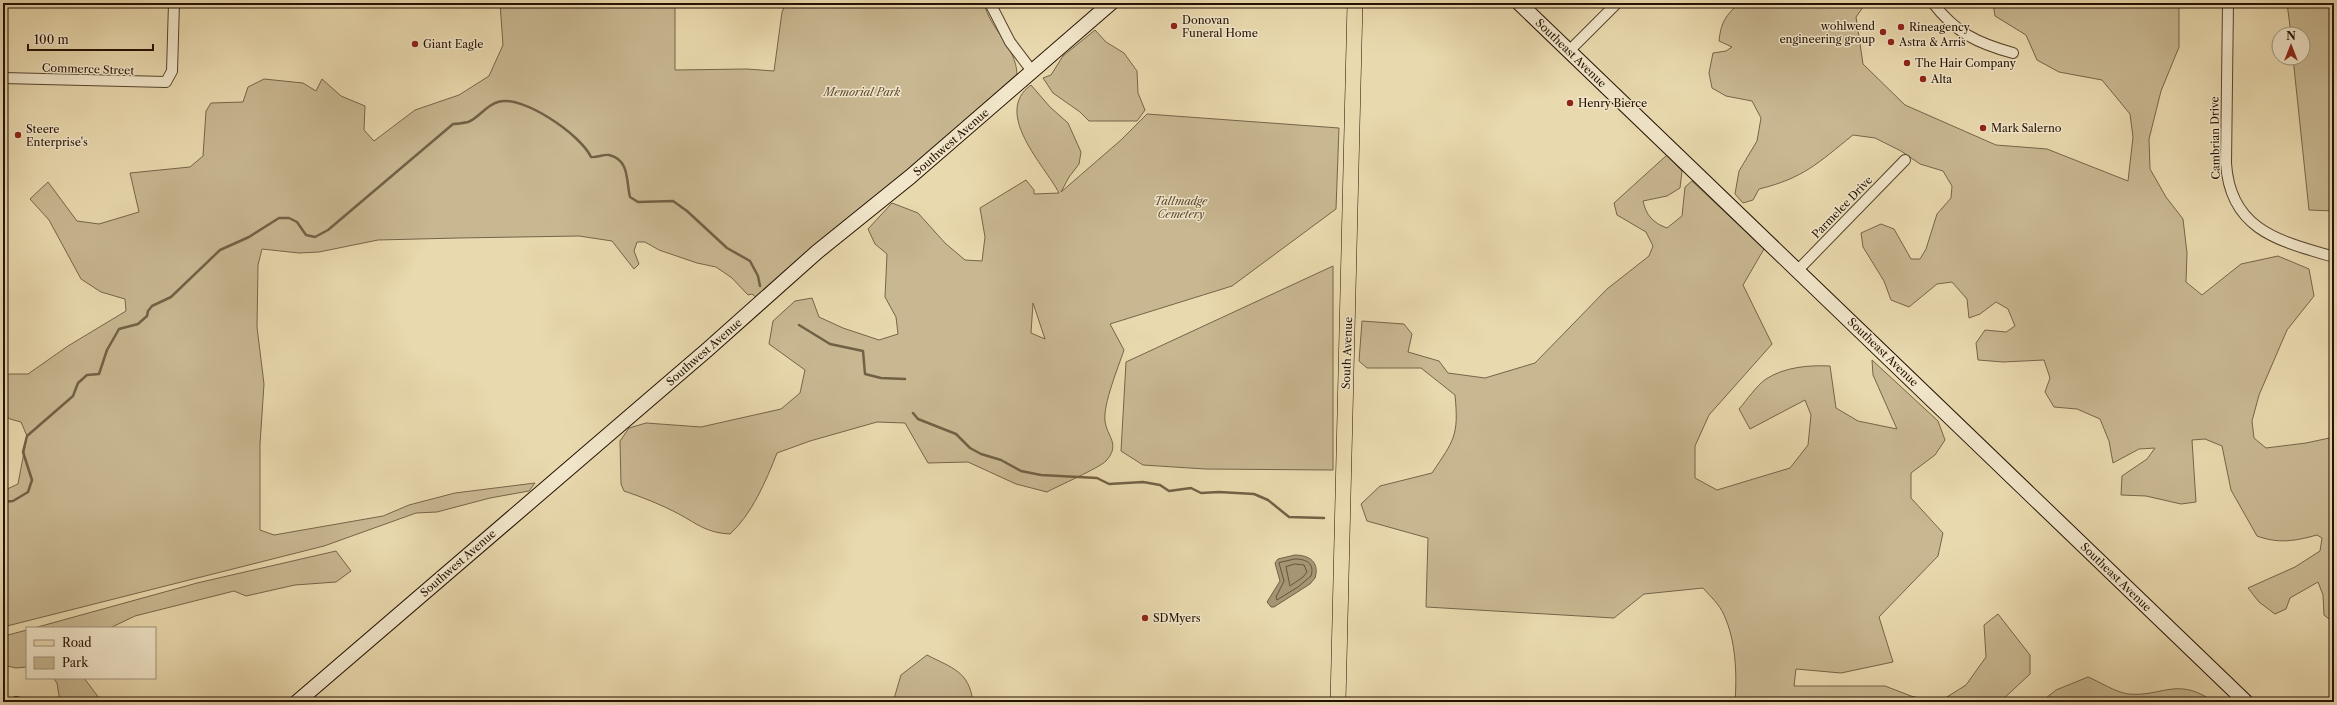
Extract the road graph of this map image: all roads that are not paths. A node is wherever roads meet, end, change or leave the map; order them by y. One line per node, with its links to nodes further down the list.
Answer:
1 (174, 3): 12 (street, Commerce Street)
2 (990, 3): 11 (street)
3 (1111, 3): 11 (street, Southwest Avenue)
4 (1355, 3): 17 (main road, South Avenue)
5 (1519, 3): 9 (street, Southeast Avenue)
6 (1617, 3): 9 (street)
7 (1933, 3): 10 (street)
8 (2228, 3): 14 (street, Cambrian Drive)
9 (1569, 52): 15 (street, Southeast Avenue)
10 (2013, 53)
11 (1032, 71): 16 (street, Southwest Avenue)
12 (3, 78)
13 (1905, 160): 15 (street, Parmelee Drive)
14 (2334, 257)
15 (1797, 270): 18 (street, Southeast Avenue)
16 (297, 702)
17 (1338, 702)
18 (2246, 702)

